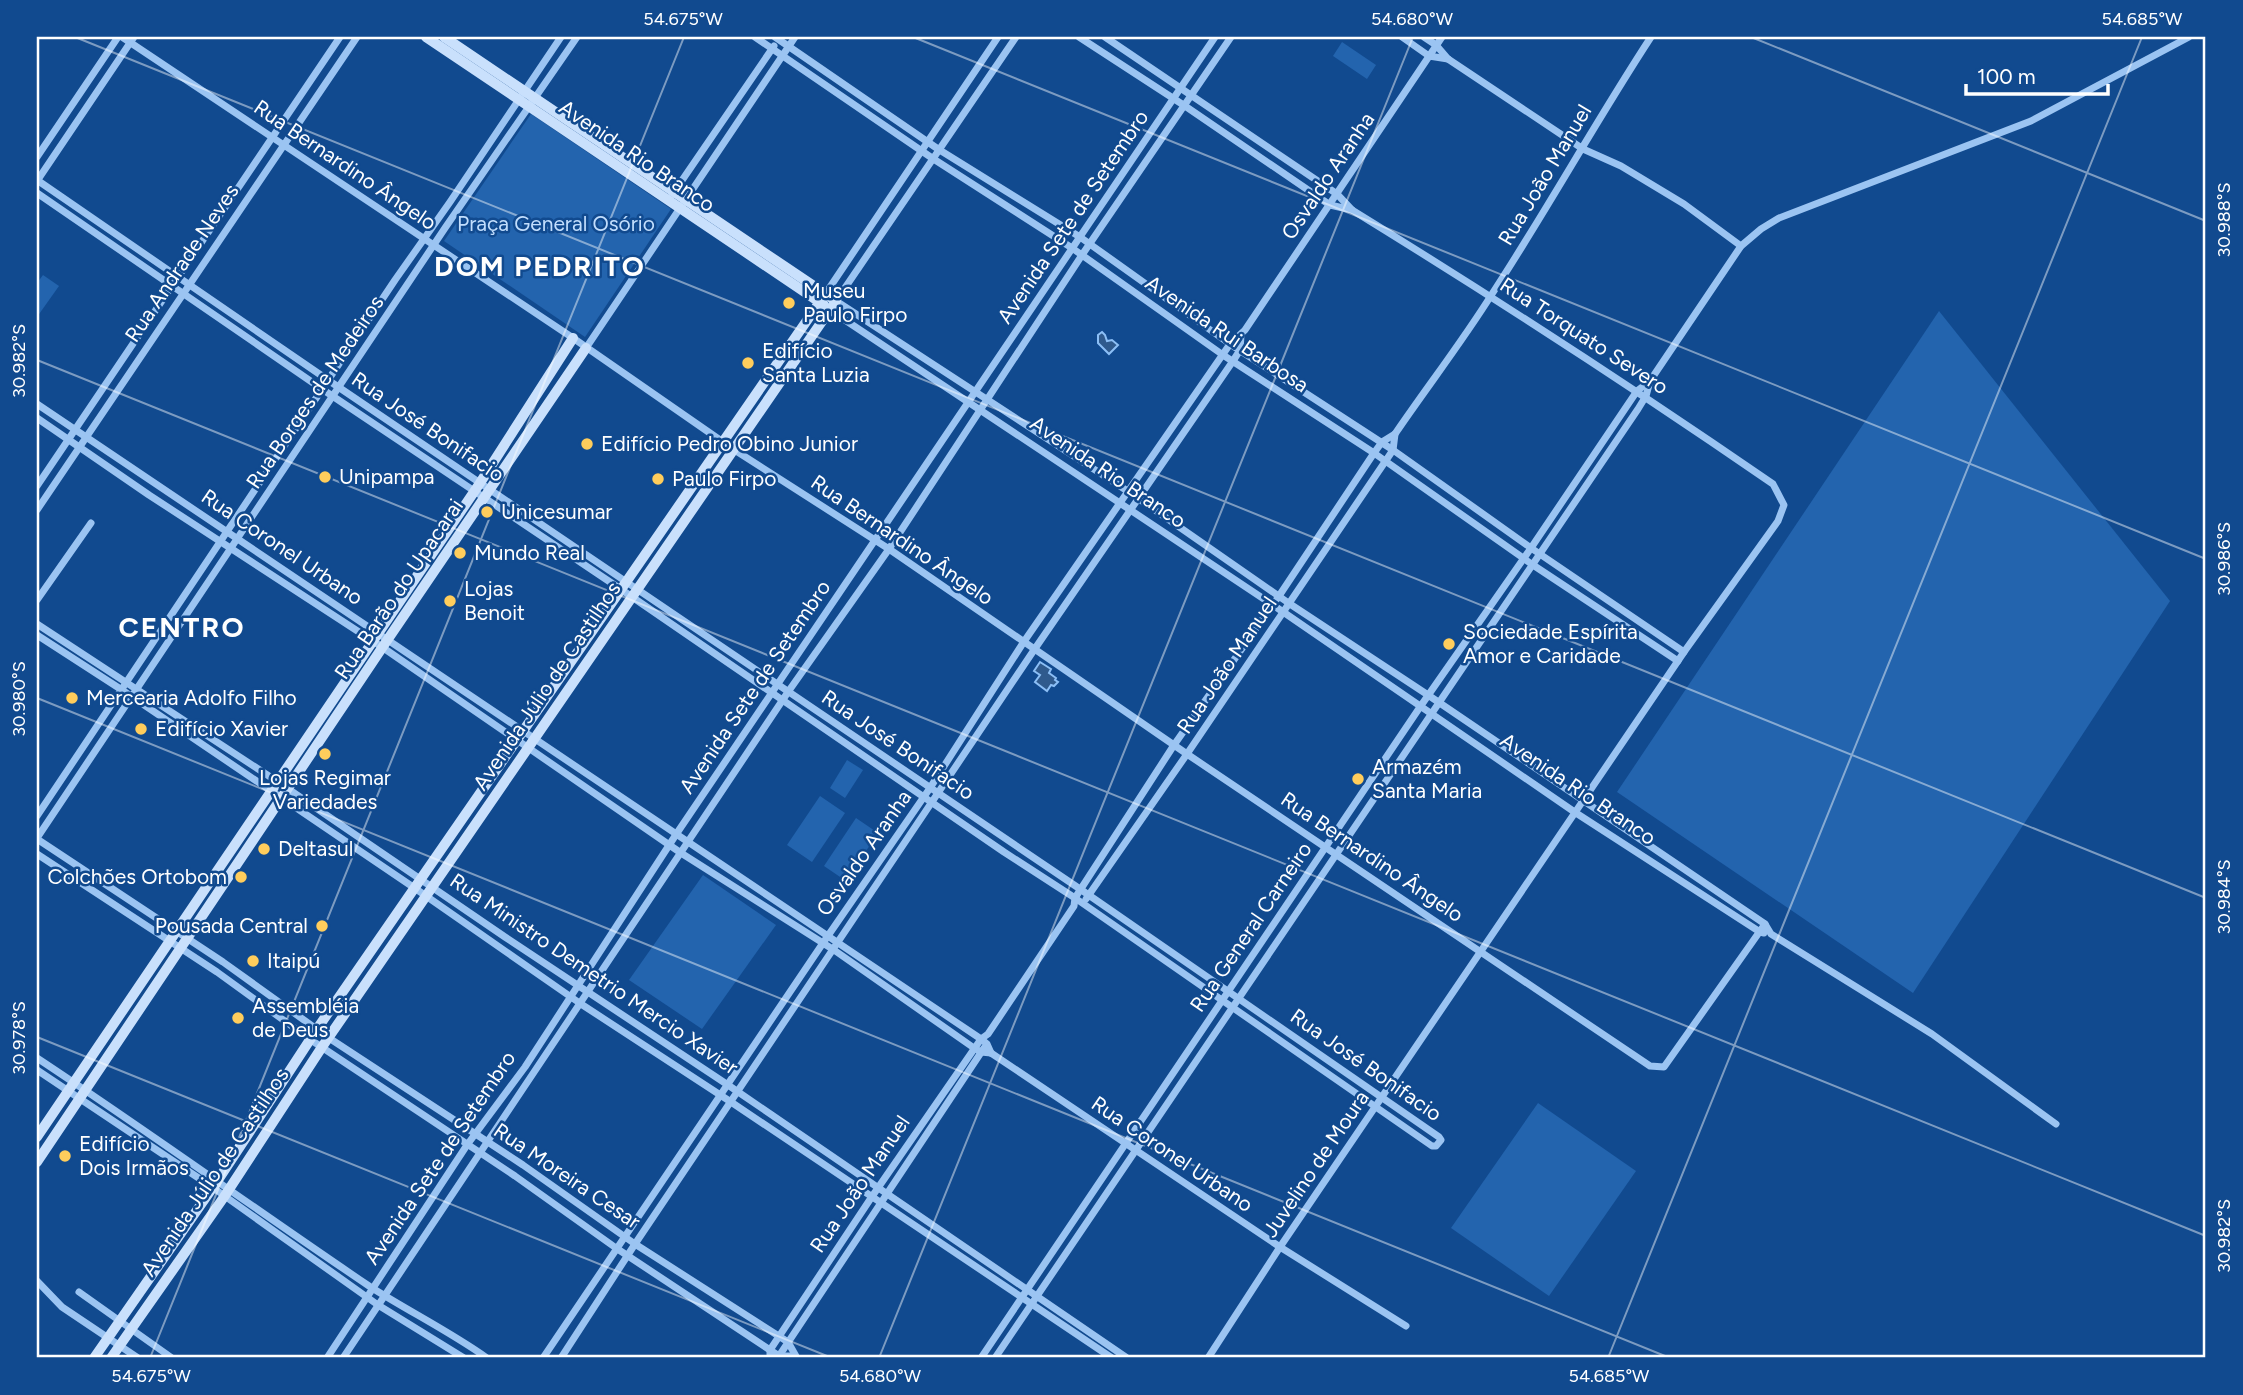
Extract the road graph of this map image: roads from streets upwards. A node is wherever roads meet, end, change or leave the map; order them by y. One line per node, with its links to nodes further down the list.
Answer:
1 (120, 37): 22 (street, Rua Bernardino Ângelo); 35 (street)
2 (340, 37): 48 (street, Rua Andrade Neves)
3 (346, 37): 20 (street)
4 (426, 37): 23 (street, Avenida Rio Branco)
5 (561, 37): 30 (street, Rua Borges de Medeiros)
6 (577, 37): 34 (street, Rua Borges de Medeiros)
7 (755, 37): 26 (street, Avenida Rui Barbosa)
8 (795, 37): 25 (street, Rua Barão do Upacarai)
9 (998, 37): 49 (street, Avenida Júlio de Castilhos)
10 (1016, 37): 52 (street, Avenida Júlio de Castilhos)
11 (1079, 37): 28 (street, Rua Torquato Severo)
12 (1215, 37): 27 (street, Avenida Sete de Setembro)
13 (1231, 37): 32 (street, Avenida Sete de Setembro)
14 (1402, 37): 31 (street)
15 (1424, 37): 24 (street)
16 (1442, 37): 24 (street, Osvaldo Aranha)
17 (1651, 37): 53 (street, Rua João Manuel)
18 (2189, 37): 79 (street, Rua General Carneiro)
19 (778, 38): 25 (street, Avenida Rui Barbosa); 26 (street)
20 (355, 39): 51 (street, Rua Andrade Neves)
21 (1108, 39): 28 (street); 37 (street, Rua Torquato Severo)
22 (132, 40): 36 (street); 48 (street, Rua Bernardino Ângelo)
23 (447, 43): 39 (street, Avenida Rio Branco)
24 (1436, 45): 31 (street, Osvaldo Aranha); 33 (street)
25 (788, 46): 29 (street, Rua Barão do Upacarai); 38 (street, Avenida Rui Barbosa)
26 (772, 48): 29 (street, Avenida Rui Barbosa); 66 (street)
27 (1205, 52): 32 (street); 37 (street, Avenida Sete de Setembro)
28 (1104, 53): 41 (street, Rua Torquato Severo)
29 (782, 55): 42 (street, Avenida Rui Barbosa); 68 (street, Rua Barão do Upacarai)
30 (548, 56): 34 (street); 39 (street, Rua Borges de Medeiros)
31 (1429, 56): 33 (street); 65 (street, Osvaldo Aranha)
32 (1216, 59): 40 (street, Avenida Sete de Setembro)
33 (1448, 59): 53 (street)
34 (558, 65): 43 (street, Rua Borges de Medeiros)
35 (96, 70): 36 (street); 47 (street)
36 (107, 77): 50 (street)
37 (1182, 88): 40 (street, Rua Torquato Severo); 41 (street, Avenida Sete de Setembro)
38 (856, 94): 42 (street); 49 (street, Avenida Rui Barbosa)
39 (522, 95): 43 (street, Avenida Rio Branco); 67 (street, Rua Borges de Medeiros)
40 (1193, 95): 44 (street, Avenida Sete de Setembro); 45 (street, Rua Torquato Severo)
41 (1174, 98): 44 (street, Rua Torquato Severo); 74 (street, Avenida Sete de Setembro)
42 (850, 102): 54 (street, Avenida Rui Barbosa)
43 (533, 103): 66 (street, Avenida Rio Branco); 70 (street, Rua Borges de Medeiros)
44 (1185, 106): 46 (street, Rua Torquato Severo); 77 (street, Avenida Sete de Setembro)
45 (1234, 122): 46 (street); 65 (street, Rua Torquato Severo)
46 (1226, 134): 69 (street, Rua Torquato Severo)
47 (51, 136): 50 (street); 55 (street)
48 (273, 138): 51 (street, Rua Bernardino Ângelo); 58 (street, Rua Andrade Neves)
49 (928, 142): 52 (street, Avenida Rui Barbosa); 54 (street, Avenida Júlio de Castilhos)
50 (62, 144): 59 (street)
51 (283, 145): 60 (street, Rua Andrade Neves); 75 (street, Rua Bernardino Ângelo)
52 (938, 149): 56 (street, Avenida Júlio de Castilhos); 57 (street, Avenida Rui Barbosa)
53 (1583, 149): 79 (street); 93 (street, Rua João Manuel)
54 (922, 151): 56 (street, Avenida Rui Barbosa); 62 (street, Avenida Júlio de Castilhos)
55 (37, 157)
56 (932, 158): 61 (street, Avenida Rui Barbosa); 64 (street, Avenida Júlio de Castilhos)
57 (974, 172): 61 (street); 74 (street, Avenida Rui Barbosa)
58 (248, 174): 60 (street); 76 (street, Rua Andrade Neves)
59 (37, 180): 72 (street, Rua José Bonifacio)
60 (259, 181): 80 (street, Rua Andrade Neves)
61 (968, 181): 81 (street, Avenida Rui Barbosa)
62 (898, 186): 64 (street); 82 (street, Avenida Júlio de Castilhos)
63 (37, 193): 73 (street, Rua José Bonifacio)
64 (908, 193): 84 (street, Avenida Júlio de Castilhos)
65 (1337, 194): 69 (street, Osvaldo Aranha); 71 (street, Rua Torquato Severo)
66 (671, 196): 68 (street, Avenida Rio Branco)
67 (450, 202): 70 (street); 75 (street, Rua Borges de Medeiros)
68 (682, 204): 94 (street, Avenida Rio Branco); 103 (street, Rua Barão do Upacarai)
69 (1330, 205): 71 (street, Rua Torquato Severo); 97 (street, Osvaldo Aranha)
70 (458, 209): 78 (street, Rua Borges de Medeiros)
71 (1352, 210): 93 (street, Rua Torquato Severo)
72 (107, 228): 73 (street); 86 (street, Rua José Bonifacio)
73 (101, 236): 90 (street, Rua José Bonifacio)
74 (1080, 237): 77 (street, Avenida Rui Barbosa); 81 (street, Avenida Sete de Setembro)
75 (424, 239): 78 (street, Rua Bernardino Ângelo); 87 (street, Rua Borges de Medeiros)
76 (202, 240): 80 (street); 86 (street, Rua Andrade Neves)
77 (1090, 244): 83 (street, Avenida Sete de Setembro); 85 (street, Avenida Rui Barbosa)
78 (434, 245): 91 (street, Rua Borges de Medeiros); 98 (street, Rua Bernardino Ângelo)
79 (1741, 246): 108 (street, Rua General Carneiro)
80 (214, 248): 89 (street, Rua Andrade Neves)
81 (1072, 248): 83 (street, Avenida Rui Barbosa); 112 (street, Avenida Sete de Setembro)
82 (851, 256): 84 (street); 94 (street, Avenida Júlio de Castilhos)
83 (1082, 256): 88 (street, Avenida Rui Barbosa); 116 (street, Avenida Sete de Setembro)
84 (862, 262): 95 (street, Avenida Júlio de Castilhos)
85 (1125, 269): 88 (street); 101 (street, Avenida Rui Barbosa)
86 (178, 276): 89 (street, Rua José Bonifacio); 90 (street, Rua Andrade Neves)
87 (394, 280): 91 (street); 107 (street, Rua Borges de Medeiros)
88 (1117, 281): 105 (street, Avenida Rui Barbosa)
89 (190, 284): 92 (street, Rua Andrade Neves); 96 (street, Rua José Bonifacio)
90 (172, 285): 92 (street, Rua José Bonifacio); 125 (street, Rua Andrade Neves)
91 (406, 288): 109 (street, Rua Borges de Medeiros)
92 (184, 293): 100 (street, Rua José Bonifacio); 128 (street, Rua Andrade Neves)
93 (1492, 296): 111 (street, Rua Torquato Severo); 127 (street, Rua João Manuel)
94 (823, 298): 95 (street, Avenida Rio Branco); 99 (street, Avenida Júlio de Castilhos)
95 (833, 305): 102 (street, Avenida Júlio de Castilhos); 112 (street, Avenida Rio Branco); 117 (street, Avenida Rio Branco)
96 (263, 334): 100 (street); 107 (street, Rua José Bonifacio)
97 (1241, 335): 101 (street, Osvaldo Aranha); 104 (street)
98 (573, 338): 103 (street, Rua Bernardino Ângelo); 144 (street, Rua Barão do Upacarai)
99 (794, 338): 102 (street); 119 (street, Avenida Júlio de Castilhos)
100 (256, 343): 110 (street, Rua José Bonifacio)
101 (1230, 344): 104 (street, Avenida Rui Barbosa); 105 (street, Osvaldo Aranha)
102 (806, 345): 122 (street, Avenida Júlio de Castilhos)
103 (586, 348): 131 (street, Rua Bernardino Ângelo); 146 (street, Rua Barão do Upacarai)
104 (1240, 351): 106 (street, Osvaldo Aranha); 113 (street, Avenida Rui Barbosa)
105 (1223, 355): 106 (street, Avenida Rui Barbosa); 145 (street, Osvaldo Aranha)
106 (1233, 361): 120 (street, Avenida Rui Barbosa); 149 (street, Osvaldo Aranha)
107 (328, 380): 109 (street, Rua José Bonifacio); 110 (street, Rua Borges de Medeiros)
108 (1650, 381): 111 (street, Rua General Carneiro); 115 (street, Rua General Carneiro)
109 (338, 387): 114 (street, Rua Borges de Medeiros); 124 (street, Rua José Bonifacio)
110 (322, 389): 114 (street, Rua José Bonifacio); 138 (street, Rua Borges de Medeiros)
111 (1637, 391): 115 (street, Rua Torquato Severo); 168 (street, Rua General Carneiro)
112 (976, 392): 116 (street, Avenida Rio Branco); 117 (street, Avenida Sete de Setembro)
113 (1306, 393): 120 (street); 133 (street, Avenida Rui Barbosa)
114 (332, 396): 129 (street, Rua José Bonifacio); 140 (street, Rua Borges de Medeiros)
115 (1646, 396): 152 (street, Rua Torquato Severo); 170 (street, Rua General Carneiro)
116 (987, 400): 121 (street, Avenida Sete de Setembro); 126 (street, Avenida Rio Branco)
117 (970, 401): 121 (street, Avenida Rio Branco); 164 (street, Avenida Sete de Setembro)
118 (37, 404): 125 (street, Rua Coronel Urbano)
119 (749, 404): 122 (street); 131 (street, Avenida Júlio de Castilhos)
120 (1299, 404): 137 (street, Avenida Rui Barbosa)
121 (980, 409): 132 (street, Avenida Rio Branco); 169 (street, Avenida Sete de Setembro)
122 (759, 411): 135 (street, Avenida Júlio de Castilhos)
123 (37, 418): 130 (street, Rua Coronel Urbano)
124 (400, 429): 129 (street); 144 (street, Rua José Bonifacio)
125 (75, 430): 128 (street, Rua Coronel Urbano); 130 (street, Rua Andrade Neves)
126 (1035, 431): 132 (street); 145 (street, Avenida Rio Branco)
127 (1395, 434): 133 (street, Rua João Manuel); 136 (street, Rua João Manuel)
128 (86, 437): 134 (street, Rua Andrade Neves); 142 (street, Rua Coronel Urbano)
129 (394, 438): 144 (street, Rua José Bonifacio)
130 (69, 440): 134 (street, Rua Coronel Urbano); 141 (street, Rua Andrade Neves)
131 (723, 442): 135 (street, Rua Bernardino Ângelo); 148 (street, Avenida Júlio de Castilhos)
132 (1028, 442): 151 (street, Avenida Rio Branco)
133 (1382, 442): 136 (street, Avenida Rui Barbosa); 137 (street, Rua João Manuel)
134 (80, 447): 143 (street, Rua Andrade Neves); 147 (street, Rua Coronel Urbano)
135 (733, 449): 153 (street, Avenida Júlio de Castilhos); 164 (street, Rua Bernardino Ângelo)
136 (1393, 450): 139 (street, Rua João Manuel); 150 (street, Avenida Rui Barbosa)
137 (1374, 453): 139 (street, Avenida Rui Barbosa); 163 (street, Rua João Manuel)
138 (275, 460): 140 (street); 159 (street, Rua Borges de Medeiros)
139 (1386, 461): 155 (street, Avenida Rui Barbosa); 167 (street, Rua João Manuel)
140 (285, 467): 161 (street, Rua Borges de Medeiros)
141 (39, 483): 143 (street)
142 (156, 483): 147 (street); 159 (street, Rua Coronel Urbano)
143 (52, 487): 154 (street, Rua Andrade Neves)
144 (477, 487): 146 (street, Rua José Bonifacio); 192 (street, Rua Barão do Upacarai)
145 (1129, 492): 149 (street, Avenida Rio Branco); 151 (street, Osvaldo Aranha)
146 (487, 494): 171 (street, Rua José Bonifacio); 174 (street, Rua José Bonifacio); 192 (street, Rua Barão do Upacarai)
147 (149, 495): 162 (street, Rua Coronel Urbano)
148 (683, 499): 153 (street); 158 (street, Avenida Júlio de Castilhos)
149 (1139, 500): 156 (street, Osvaldo Aranha); 166 (street, Avenida Rio Branco)
150 (1463, 500): 155 (street); 168 (street, Avenida Rui Barbosa)
151 (1121, 504): 156 (street, Avenida Rio Branco); 193 (street, Osvaldo Aranha)
152 (1784, 505): 197 (street, Juvelino de Moura)
153 (693, 506): 160 (street, Avenida Júlio de Castilhos)
154 (37, 510)
155 (1455, 510): 173 (street, Avenida Rui Barbosa)
156 (1132, 511): 172 (street, Avenida Rio Branco); 196 (street, Osvaldo Aranha)
157 (91, 523): 182 (street)
158 (663, 529): 160 (street); 179 (street, Avenida Júlio de Castilhos)
159 (226, 531): 161 (street, Rua Coronel Urbano); 162 (street, Rua Borges de Medeiros)
160 (673, 536): 179 (street, Avenida Júlio de Castilhos)
161 (237, 538): 165 (street, Rua Borges de Medeiros); 178 (street, Rua Coronel Urbano)
162 (220, 540): 165 (street, Rua Coronel Urbano); 176 (street, Rua Borges de Medeiros)
163 (1316, 540): 167 (street); 181 (street, Rua João Manuel)
164 (875, 541): 169 (street, Rua Bernardino Ângelo); 209 (street, Avenida Sete de Setembro)
165 (231, 548): 177 (street, Rua Borges de Medeiros); 180 (street, Rua Coronel Urbano)
166 (1209, 548): 172 (street); 181 (street, Avenida Rio Branco)
167 (1327, 548): 183 (street, Rua João Manuel)
168 (1531, 548): 170 (street, Avenida Rui Barbosa); 173 (street, Rua General Carneiro)
169 (888, 549): 193 (street, Rua Bernardino Ângelo); 212 (street, Avenida Sete de Setembro)
170 (1540, 554): 175 (street, Rua General Carneiro); 184 (street, Avenida Rui Barbosa)
171 (588, 555): 174 (street); 179 (street, Rua José Bonifacio)
172 (1202, 558): 185 (street, Avenida Rio Branco)
173 (1523, 558): 175 (street, Avenida Rui Barbosa); 189 (street, Rua General Carneiro)
174 (582, 564): 179 (street, Rua José Bonifacio)
175 (1533, 565): 187 (street, Avenida Rui Barbosa); 191 (street, Rua General Carneiro)
176 (197, 576): 177 (street); 194 (street, Rua Borges de Medeiros)
177 (208, 583): 198 (street, Rua Borges de Medeiros)
178 (307, 585): 180 (street); 192 (street, Rua Coronel Urbano)
179 (629, 589): 202 (street, Rua José Bonifacio); 206 (street, Rua José Bonifacio); 226 (street, Avenida Júlio de Castilhos); 228 (street, Avenida Júlio de Castilhos)
180 (301, 593): 192 (street, Rua Coronel Urbano)
181 (1279, 596): 183 (street, Avenida Rio Branco); 185 (street, Rua João Manuel)
182 (37, 600)
183 (1290, 604): 186 (street, Rua João Manuel); 195 (street, Avenida Rio Branco)
184 (1613, 604): 187 (street); 197 (street, Avenida Rui Barbosa)
185 (1273, 605): 186 (street, Avenida Rio Branco); 199 (street, Rua João Manuel)
186 (1284, 612): 201 (street, Avenida Rio Branco); 204 (street, Rua João Manuel)
187 (1606, 614): 203 (street, Avenida Rui Barbosa)
188 (37, 624): 200 (street, Rua Ministro Demetrio Mercio Xavier)
189 (1475, 628): 191 (street); 215 (street, Rua General Carneiro)
190 (37, 635): 205 (street, Rua Ministro Demetrio Mercio Xavier)
191 (1485, 635): 218 (street, Rua General Carneiro)
192 (380, 640): 208 (street, Rua Coronel Urbano); 214 (street, Rua Coronel Urbano); 238 (street, Rua Barão do Upacarai)
193 (1023, 643): 196 (street, Rua Bernardino Ângelo); 237 (street, Osvaldo Aranha)
194 (151, 646): 198 (street); 207 (street, Rua Borges de Medeiros)
195 (1358, 649): 201 (street); 215 (street, Avenida Rio Branco)
196 (1034, 650): 229 (street, Rua Bernardino Ângelo); 239 (street, Osvaldo Aranha)
197 (1684, 652): 203 (street, Juvelino de Moura)
198 (161, 653): 210 (street, Rua Borges de Medeiros)
199 (1238, 654): 204 (street); 229 (street, Rua João Manuel)
200 (86, 655): 205 (street); 207 (street, Rua Ministro Demetrio Mercio Xavier)
201 (1351, 659): 219 (street, Avenida Rio Branco)
202 (743, 660): 206 (street); 209 (street, Rua José Bonifacio)
203 (1678, 661): 242 (street, Juvelino de Moura)
204 (1250, 662): 231 (street, Rua João Manuel)
205 (80, 663): 211 (street, Rua Ministro Demetrio Mercio Xavier)
206 (736, 668): 213 (street, Rua José Bonifacio)
207 (128, 682): 210 (street, Rua Ministro Demetrio Mercio Xavier); 211 (street, Rua Borges de Medeiros)
208 (457, 685): 214 (street); 226 (street, Rua Coronel Urbano)
209 (778, 686): 212 (street, Rua José Bonifacio); 213 (street, Avenida Sete de Setembro)
210 (138, 688): 216 (street, Rua Borges de Medeiros); 220 (street, Rua Ministro Demetrio Mercio Xavier)
211 (122, 690): 216 (street, Rua Ministro Demetrio Mercio Xavier); 223 (street, Rua Borges de Medeiros)
212 (788, 692): 217 (street, Avenida Sete de Setembro); 237 (street, Rua José Bonifacio)
213 (773, 694): 217 (street, Rua José Bonifacio); 253 (street, Avenida Sete de Setembro)
214 (451, 695): 226 (street, Rua Coronel Urbano)
215 (1428, 695): 218 (street, Avenida Rio Branco); 219 (street, Rua General Carneiro)
216 (132, 697): 222 (street, Rua Ministro Demetrio Mercio Xavier); 224 (street, Rua Borges de Medeiros)
217 (783, 701): 241 (street, Rua José Bonifacio); 256 (street, Avenida Sete de Setembro)
218 (1439, 703): 221 (street, Rua General Carneiro); 230 (street, Avenida Rio Branco)
219 (1420, 706): 221 (street, Avenida Rio Branco); 225 (street, Rua General Carneiro)
220 (174, 713): 222 (street); 238 (street, Rua Ministro Demetrio Mercio Xavier)
221 (1432, 715): 227 (street, Rua General Carneiro); 232 (street, Avenida Rio Branco)
222 (168, 722): 238 (street, Rua Ministro Demetrio Mercio Xavier)
223 (97, 726): 224 (street); 240 (street, Rua Borges de Medeiros)
224 (108, 733): 244 (street, Rua Borges de Medeiros)
225 (1402, 733): 227 (street); 234 (street, Rua General Carneiro)
226 (521, 737): 228 (street, Rua Coronel Urbano); 255 (street, Avenida Júlio de Castilhos)
227 (1414, 741): 236 (street, Rua General Carneiro)
228 (532, 744): 233 (street, Rua Coronel Urbano); 235 (street, Rua Coronel Urbano); 260 (street, Avenida Júlio de Castilhos)
229 (1174, 745): 231 (street, Rua Bernardino Ângelo); 250 (street, Rua João Manuel)
230 (1503, 747): 232 (street); 242 (street, Avenida Rio Branco)
231 (1187, 754): 252 (street, Rua João Manuel); 261 (street, Rua Bernardino Ângelo)
232 (1496, 758): 247 (street, Avenida Rio Branco)
233 (572, 764): 235 (street); 253 (street, Rua Coronel Urbano)
234 (1380, 766): 236 (street); 245 (street, Rua General Carneiro)
235 (566, 774): 258 (street, Rua Coronel Urbano)
236 (1391, 775): 246 (street, Rua General Carneiro)
237 (930, 788): 239 (street, Rua José Bonifacio); 241 (street, Osvaldo Aranha)
238 (280, 790): 248 (street, Rua Ministro Demetrio Mercio Xavier); 251 (street, Rua Ministro Demetrio Mercio Xavier); 283 (street, Rua Barão do Upacarai); 285 (street, Rua Barão do Upacarai)
239 (938, 794): 243 (street, Osvaldo Aranha); 257 (street, Rua José Bonifacio)
240 (50, 797): 244 (street); 249 (street, Rua Borges de Medeiros)
241 (924, 797): 243 (street, Rua José Bonifacio); 282 (street, Osvaldo Aranha)
242 (1583, 802): 247 (street, Juvelino de Moura); 259 (street, Avenida Rio Branco)
243 (932, 803): 262 (street, Rua José Bonifacio); 287 (street, Osvaldo Aranha)
244 (60, 804): 254 (street, Rua Borges de Medeiros)
245 (1353, 805): 246 (street); 261 (street, Rua General Carneiro)
246 (1365, 813): 265 (street, Rua General Carneiro)
247 (1576, 813): 266 (street, Avenida Rio Branco); 290 (street, Juvelino de Moura)
248 (325, 815): 251 (street); 269 (street, Rua Ministro Demetrio Mercio Xavier)
249 (37, 816)
250 (1127, 817): 252 (street); 271 (street, Rua João Manuel)
251 (319, 824): 269 (street, Rua Ministro Demetrio Mercio Xavier)
252 (1138, 825): 274 (street, Rua João Manuel)
253 (677, 834): 256 (street, Rua Coronel Urbano); 258 (street, Avenida Sete de Setembro)
254 (37, 838): 268 (street, Rua Moreira Cesar)
255 (450, 839): 260 (street); 269 (street, Avenida Júlio de Castilhos)
256 (690, 841): 263 (street, Avenida Sete de Setembro); 282 (street, Rua Coronel Urbano)
257 (1011, 842): 262 (street); 271 (street, Rua José Bonifacio)
258 (670, 845): 263 (street, Rua Coronel Urbano); 295 (street, Avenida Sete de Setembro)
259 (1649, 846): 266 (street); 278 (street, Avenida Rio Branco)
260 (461, 847): 272 (street, Avenida Júlio de Castilhos)
261 (1325, 847): 265 (street, Rua Bernardino Ângelo); 267 (street, Rua General Carneiro)
262 (1004, 852): 275 (street, Rua José Bonifacio)
263 (681, 853): 286 (street, Rua Coronel Urbano); 296 (street, Avenida Sete de Setembro)
264 (37, 854): 273 (street, Rua Moreira Cesar)
265 (1336, 855): 270 (street, Rua General Carneiro); 290 (street, Rua Bernardino Ângelo)
266 (1643, 856): 280 (street, Avenida Rio Branco)
267 (1304, 879): 270 (street); 277 (street, Rua General Carneiro)
268 (103, 883): 273 (street); 283 (street, Rua Moreira Cesar)
269 (419, 884): 272 (street, Rua Ministro Demetrio Mercio Xavier); 308 (street, Avenida Júlio de Castilhos)
270 (1314, 888): 279 (street, Rua General Carneiro)
271 (1080, 889): 274 (street, Rua José Bonifacio); 275 (street, Rua João Manuel)
272 (430, 892): 284 (street, Rua Ministro Demetrio Mercio Xavier); 288 (street, Rua Ministro Demetrio Mercio Xavier); 312 (street, Avenida Júlio de Castilhos)
273 (97, 893): 283 (street, Rua Moreira Cesar)
274 (1088, 895): 276 (street, Rua João Manuel); 298 (street, Rua José Bonifacio)
275 (1074, 902): 276 (street); 310 (street, Rua João Manuel)
276 (1083, 904): 302 (street, Rua José Bonifacio)
277 (1277, 920): 279 (street); 291 (street, Rua General Carneiro)
278 (1765, 925): 280 (street); 281 (street, Avenida Rio Branco)
279 (1286, 928): 292 (street, Rua General Carneiro)
280 (1760, 932): 281 (street, Avenida Rio Branco); 290 (street, Rua Bernardino Ângelo)
281 (1771, 933): 338 (street, Avenida Rio Branco)
282 (829, 935): 286 (street, Osvaldo Aranha); 287 (street, Rua Coronel Urbano)
283 (173, 936): 285 (street, Rua Moreira Cesar); 325 (street, Rua Barão do Upacarai)
284 (505, 937): 288 (street); 295 (street, Rua Ministro Demetrio Mercio Xavier)
285 (183, 943): 293 (street, Rua Moreira Cesar); 294 (street, Rua Moreira Cesar); 328 (street, Rua Barão do Upacarai)
286 (823, 943): 289 (street, Rua Coronel Urbano); 324 (street, Osvaldo Aranha)
287 (839, 943): 289 (street, Osvaldo Aranha); 297 (street, Rua Coronel Urbano)
288 (498, 946): 299 (street, Rua Ministro Demetrio Mercio Xavier)
289 (834, 950): 301 (street, Rua Coronel Urbano); 327 (street, Osvaldo Aranha)
290 (1481, 951): 330 (street, Juvelino de Moura)
291 (1254, 954): 292 (street); 298 (street, Rua General Carneiro)
292 (1263, 961): 300 (street, Rua General Carneiro)
293 (223, 962): 294 (street); 304 (street, Rua Moreira Cesar)
294 (217, 972): 306 (street, Rua Moreira Cesar)
295 (578, 985): 296 (street, Rua Ministro Demetrio Mercio Xavier); 299 (street, Avenida Sete de Setembro)
296 (589, 992): 303 (street, Avenida Sete de Setembro); 324 (street, Rua Ministro Demetrio Mercio Xavier)
297 (911, 992): 301 (street); 310 (street, Rua Coronel Urbano)
298 (1229, 992): 300 (street, Rua José Bonifacio); 302 (street, Rua General Carneiro)
299 (570, 996): 303 (street, Rua Ministro Demetrio Mercio Xavier); 318 (street, Avenida Sete de Setembro)
300 (1238, 998): 305 (street, Rua General Carneiro); 330 (street, Rua José Bonifacio)
301 (906, 1000): 313 (street, Rua Coronel Urbano)
302 (1223, 1001): 305 (street, Rua José Bonifacio); 307 (street, Rua General Carneiro)
303 (581, 1004): 321 (street, Avenida Sete de Setembro); 329 (street, Rua Ministro Demetrio Mercio Xavier)
304 (284, 1006): 306 (street); 308 (street, Rua Moreira Cesar)
305 (1232, 1007): 309 (street, Rua General Carneiro); 333 (street, Rua José Bonifacio)
306 (277, 1015): 311 (street, Rua Moreira Cesar)
307 (1205, 1027): 309 (street); 316 (street, Rua General Carneiro)
308 (317, 1029): 311 (street, Avenida Júlio de Castilhos); 312 (street, Rua Moreira Cesar)
309 (1214, 1034): 320 (street, Rua General Carneiro)
310 (985, 1039): 313 (street, Rua João Manuel); 314 (street)
311 (311, 1040): 312 (street, Rua Moreira Cesar); 323 (street, Avenida Júlio de Castilhos)
312 (325, 1042): 317 (street, Rua Moreira Cesar); 322 (street, Rua Moreira Cesar); 326 (street, Avenida Júlio de Castilhos)
313 (978, 1050): 314 (street, Rua Coronel Urbano); 337 (street, Rua João Manuel); 339 (street, Rua João Manuel)
314 (991, 1053): 345 (street, Rua Coronel Urbano)
315 (37, 1058): 325 (street)
316 (1180, 1064): 320 (street); 332 (street, Rua General Carneiro)
317 (373, 1067): 322 (street); 334 (street, Rua Moreira Cesar)
318 (525, 1067): 321 (street); 341 (street, Avenida Sete de Setembro)
319 (37, 1070): 325 (street)
320 (1188, 1071): 335 (street, Rua General Carneiro)
321 (534, 1074): 344 (street, Avenida Sete de Setembro)
322 (367, 1077): 336 (street, Rua Moreira Cesar)
323 (285, 1078): 326 (street); 347 (street, Avenida Júlio de Castilhos)
324 (728, 1085): 327 (street, Rua Ministro Demetrio Mercio Xavier); 329 (street, Osvaldo Aranha)
325 (71, 1087): 328 (street); 342 (street, Rua Barão do Upacarai)
326 (296, 1087): 349 (street, Avenida Júlio de Castilhos)
327 (738, 1092): 331 (street, Osvaldo Aranha); 357 (street, Rua Ministro Demetrio Mercio Xavier)
328 (82, 1094): 340 (street); 343 (street); 351 (street, Rua Barão do Upacarai)
329 (721, 1096): 331 (street, Rua Ministro Demetrio Mercio Xavier); 368 (street, Osvaldo Aranha)
330 (1382, 1099): 333 (street, Juvelino de Moura); 333 (street, Rua José Bonifacio)
331 (731, 1102): 360 (street, Rua Ministro Demetrio Mercio Xavier); 371 (street, Osvaldo Aranha)
332 (1153, 1104): 335 (street); 345 (street, Rua General Carneiro)
333 (1376, 1106): 373 (street, Juvelino de Moura)
334 (434, 1108): 336 (street); 341 (street, Rua Moreira Cesar)
335 (1161, 1111): 348 (street, Rua General Carneiro)
336 (427, 1118): 346 (street, Rua Moreira Cesar)
337 (924, 1122): 339 (street); 357 (street, Rua João Manuel)
338 (2056, 1124)
339 (932, 1127): 359 (street, Rua João Manuel)
340 (152, 1135): 343 (street); 356 (street)
341 (475, 1135): 344 (street, Rua Moreira Cesar); 346 (street, Avenida Sete de Setembro)
342 (37, 1137)
343 (146, 1143): 356 (street)
344 (488, 1143): 350 (street, Avenida Sete de Setembro); 352 (street, Rua Moreira Cesar)
345 (1126, 1144): 348 (street, Rua Coronel Urbano); 353 (street, Rua General Carneiro)
346 (467, 1145): 350 (street, Rua Moreira Cesar); 364 (street, Avenida Sete de Setembro)
347 (240, 1147): 349 (street); 356 (street, Avenida Júlio de Castilhos)
348 (1134, 1151): 355 (street, Rua General Carneiro); 373 (street, Rua Coronel Urbano)
349 (252, 1154): 358 (street, Avenida Júlio de Castilhos)
350 (481, 1154): 354 (street, Rua Moreira Cesar); 367 (street, Avenida Sete de Setembro)
351 (37, 1162)
352 (523, 1165): 354 (street); 368 (street, Rua Moreira Cesar)
353 (1106, 1174): 355 (street); 362 (street, Rua General Carneiro)
354 (515, 1175): 374 (street, Rua Moreira Cesar)
355 (1115, 1181): 365 (street, Rua General Carneiro)
356 (215, 1184): 358 (street); 377 (street, Avenida Júlio de Castilhos)
357 (878, 1188): 359 (street, Rua Ministro Demetrio Mercio Xavier); 360 (street, Rua João Manuel)
358 (227, 1193): 363 (street); 366 (street); 380 (street, Avenida Júlio de Castilhos)
359 (887, 1195): 361 (street, Rua João Manuel); 369 (street, Rua Ministro Demetrio Mercio Xavier)
360 (871, 1198): 361 (street, Rua Ministro Demetrio Mercio Xavier); 381 (street, Rua João Manuel)
361 (881, 1203): 375 (street, Rua Ministro Demetrio Mercio Xavier); 382 (street, Rua João Manuel)
362 (1081, 1210): 365 (street); 372 (street, Rua General Carneiro)
363 (268, 1215): 366 (street); 370 (street)
364 (420, 1216): 367 (street); 385 (street, Avenida Sete de Setembro)
365 (1091, 1217): 378 (street, Rua General Carneiro)
366 (262, 1224): 376 (street)
367 (432, 1224): 388 (street, Avenida Sete de Setembro)
368 (625, 1236): 371 (street, Rua Moreira Cesar); 374 (street, Osvaldo Aranha)
369 (954, 1241): 375 (street); 387 (street, Rua Ministro Demetrio Mercio Xavier)
370 (305, 1242): 376 (street); 385 (street)
371 (635, 1244): 379 (street, Osvaldo Aranha); 384 (street, Rua Moreira Cesar)
372 (1057, 1246): 378 (street); 387 (street, Rua General Carneiro)
373 (1280, 1247): 396 (street, Rua Coronel Urbano); 424 (street, Juvelino de Moura)
374 (616, 1248): 379 (street, Rua Moreira Cesar); 393 (street, Osvaldo Aranha)
375 (949, 1249): 387 (street, Rua Ministro Demetrio Mercio Xavier)
376 (300, 1250): 389 (street)
377 (168, 1252): 380 (street); 394 (street, Avenida Júlio de Castilhos)
378 (1066, 1254): 391 (street, Rua General Carneiro)
379 (628, 1255): 390 (street, Rua Moreira Cesar); 395 (street, Osvaldo Aranha)
380 (180, 1259): 398 (street, Avenida Júlio de Castilhos)
381 (823, 1271): 382 (street); 401 (street, Rua João Manuel)
382 (832, 1276): 405 (street, Rua João Manuel)
383 (37, 1281): 402 (street)
384 (704, 1287): 390 (street); 401 (street, Rua Moreira Cesar)
385 (373, 1288): 388 (street); 389 (street, Avenida Sete de Setembro)
386 (79, 1292): 394 (street)
387 (1025, 1294): 391 (street, Rua Ministro Demetrio Mercio Xavier); 397 (street, Rua General Carneiro)
388 (385, 1295): 392 (street, Avenida Sete de Setembro); 403 (street)
389 (367, 1298): 392 (street); 399 (street, Avenida Sete de Setembro)
390 (695, 1298): 408 (street, Rua Moreira Cesar)
391 (1035, 1301): 400 (street, Rua General Carneiro); 422 (street, Rua Ministro Demetrio Mercio Xavier); 423 (street, Rua Ministro Demetrio Mercio Xavier)
392 (378, 1305): 404 (street, Avenida Sete de Setembro); 407 (street)
393 (570, 1318): 395 (street); 418 (street, Osvaldo Aranha)
394 (119, 1322): 398 (street); 402 (street, Avenida Júlio de Castilhos)
395 (582, 1326): 419 (street, Osvaldo Aranha)
396 (1406, 1326)
397 (1002, 1327): 400 (street); 420 (street, Rua General Carneiro)
398 (130, 1330): 406 (street, Avenida Júlio de Castilhos); 413 (street)
399 (344, 1332): 404 (street); 414 (street, Avenida Sete de Setembro)
400 (1012, 1334): 421 (street, Rua General Carneiro)
401 (780, 1336): 405 (street, Rua Moreira Cesar); 408 (street, Rua João Manuel)
402 (108, 1338): 406 (street); 410 (street, Avenida Júlio de Castilhos)
403 (460, 1339): 407 (street); 417 (street)
404 (355, 1340): 415 (street, Avenida Sete de Setembro)
405 (788, 1342): 408 (street, Rua João Manuel); 409 (street, Rua Moreira Cesar)
406 (120, 1346): 411 (street, Avenida Júlio de Castilhos); 412 (street)
407 (452, 1350): 416 (street)
408 (773, 1356): 409 (street, Rua Moreira Cesar)
409 (796, 1357)
410 (94, 1358)
411 (111, 1358)
412 (138, 1358)
413 (172, 1358)
414 (327, 1358)
415 (343, 1358)
416 (464, 1358)
417 (486, 1358)
418 (543, 1358)
419 (561, 1358)
420 (981, 1358)
421 (995, 1358)
422 (1112, 1358)
423 (1127, 1358)
424 (1208, 1358)

